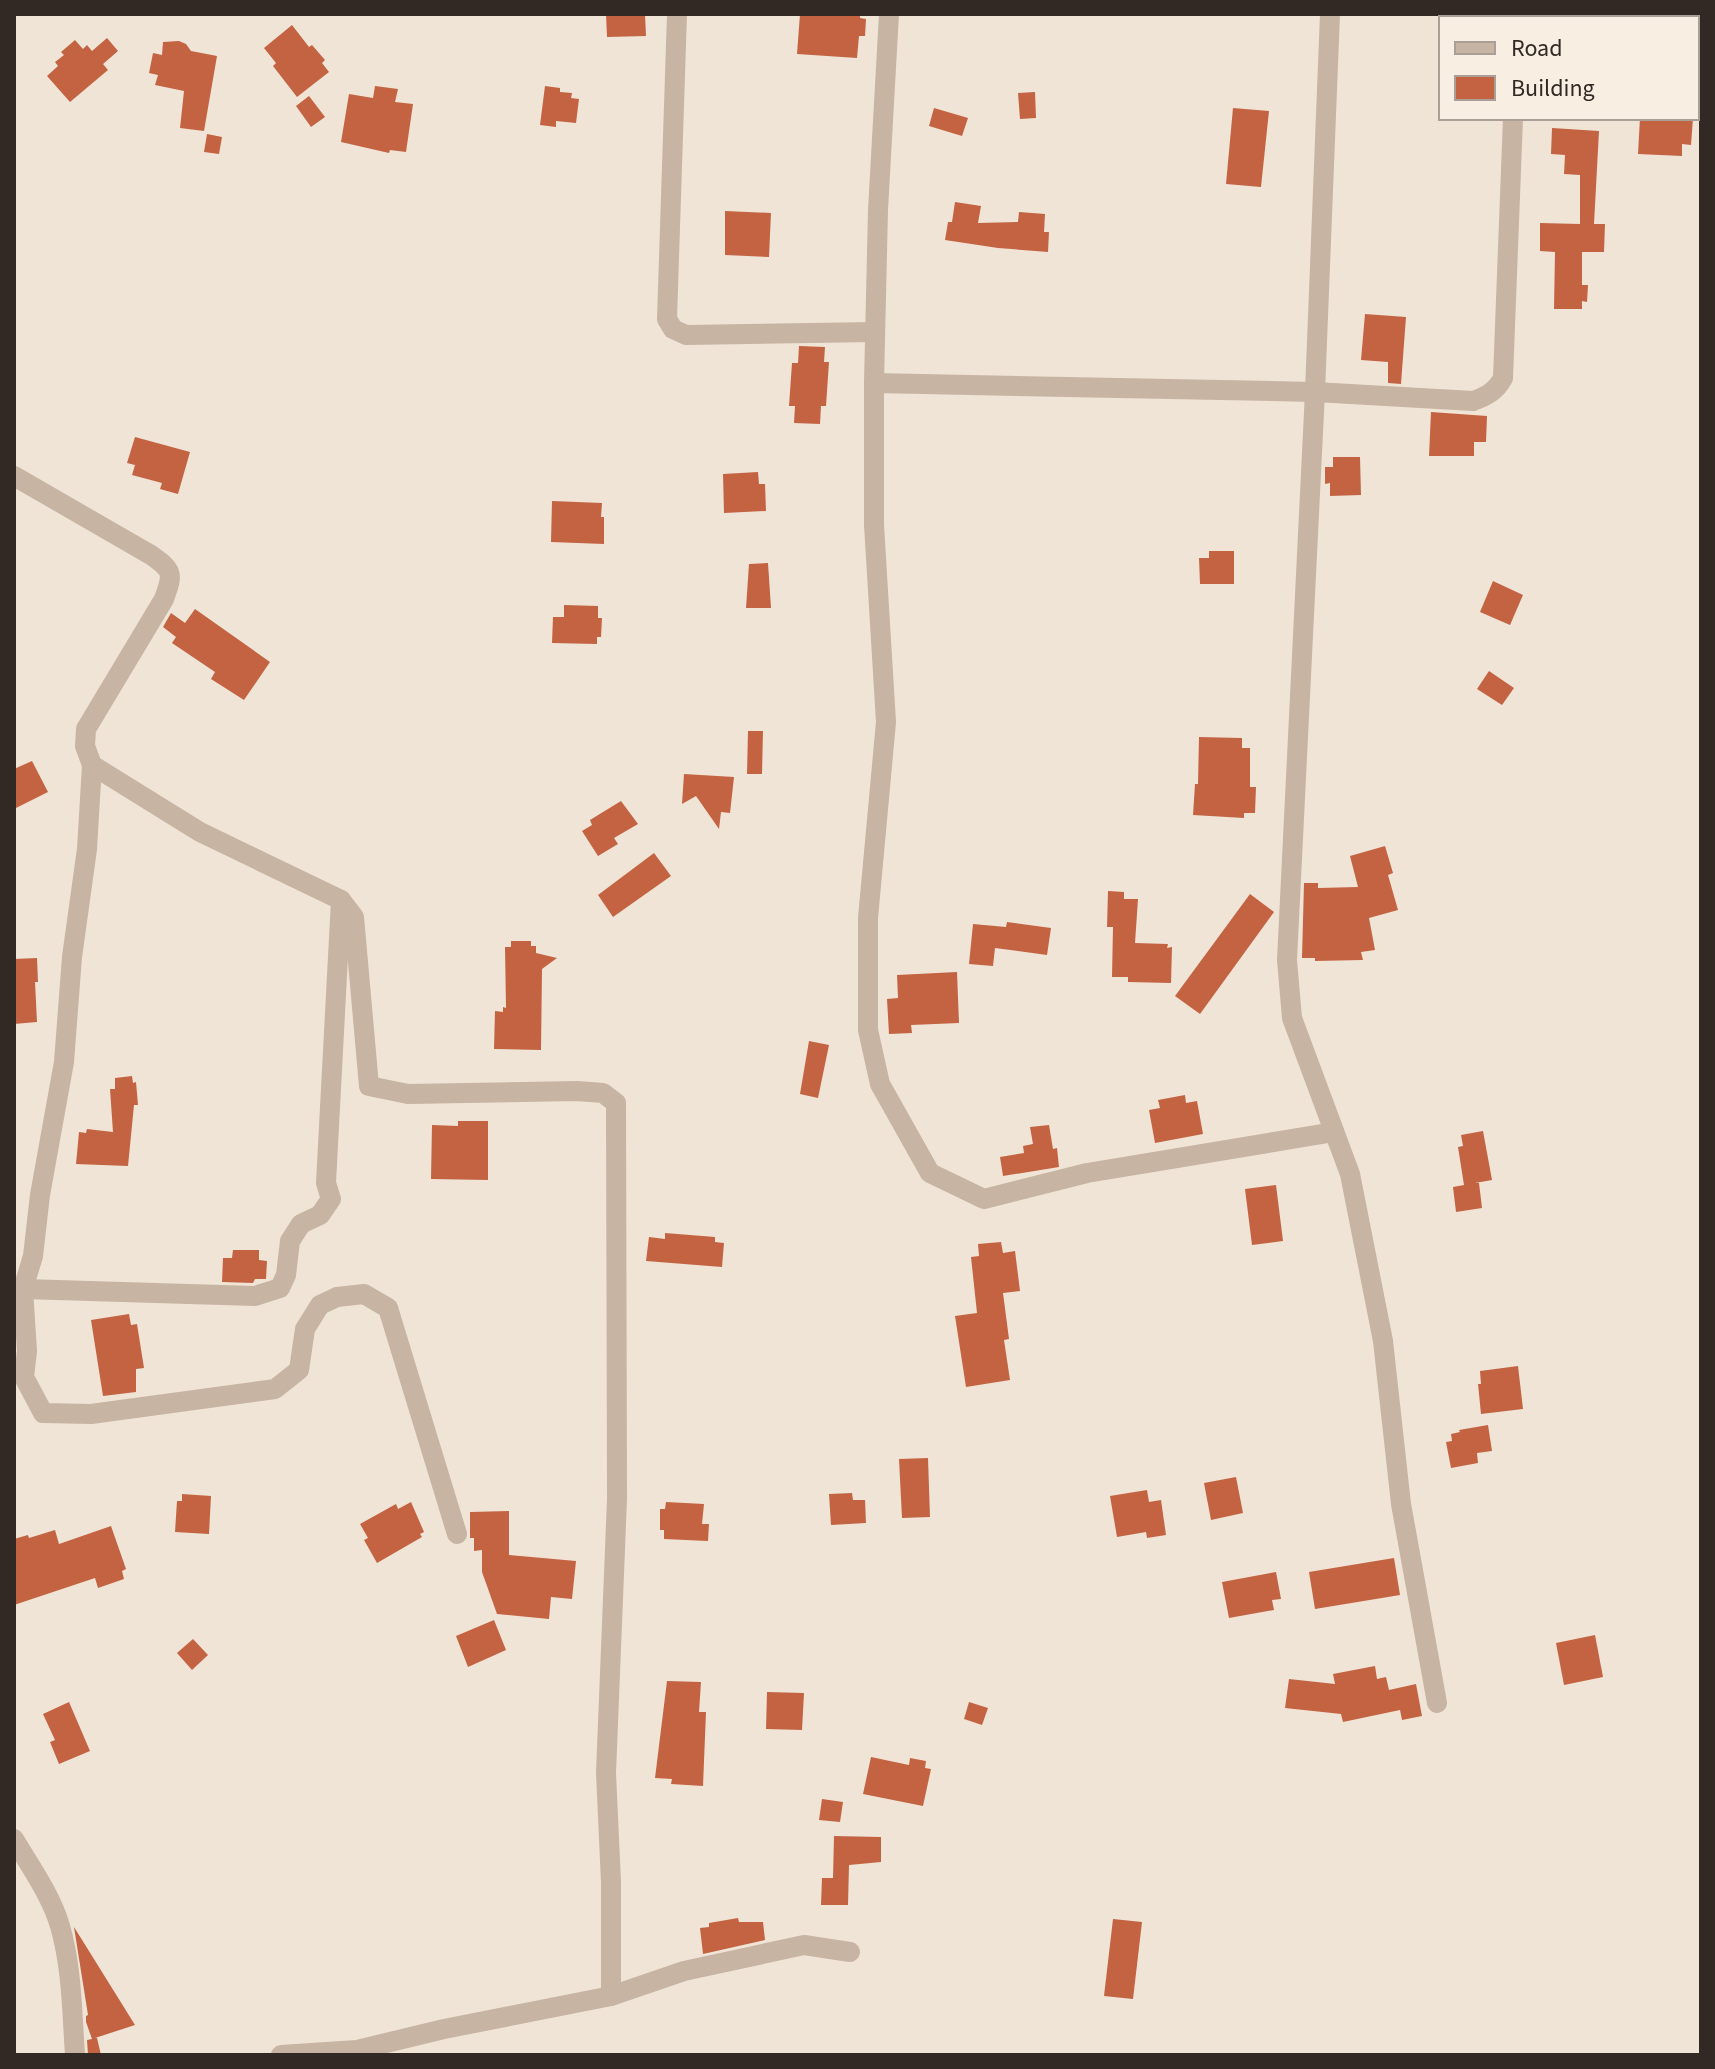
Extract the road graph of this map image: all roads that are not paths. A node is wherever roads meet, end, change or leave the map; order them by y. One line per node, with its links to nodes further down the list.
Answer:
1 (677, 14): 5 (street)
2 (889, 14): 5 (street)
3 (1330, 14): 7 (street)
4 (1513, 120): 7 (street)
5 (874, 332): 6 (street)
6 (874, 383): 7 (street); 11 (street)
7 (1315, 392): 11 (street)
8 (14, 476): 9 (street)
9 (92, 765): 10 (street); 12 (street)
10 (341, 900): 12 (street); 17 (street)
11 (1334, 1132): 14 (street)
12 (23, 1289): 13 (street)
13 (457, 1534)
14 (1437, 1703)
15 (14, 1839): 18 (street)
16 (850, 1952): 17 (street)
17 (611, 1996): 19 (street)
18 (75, 2055)
19 (281, 2055)

